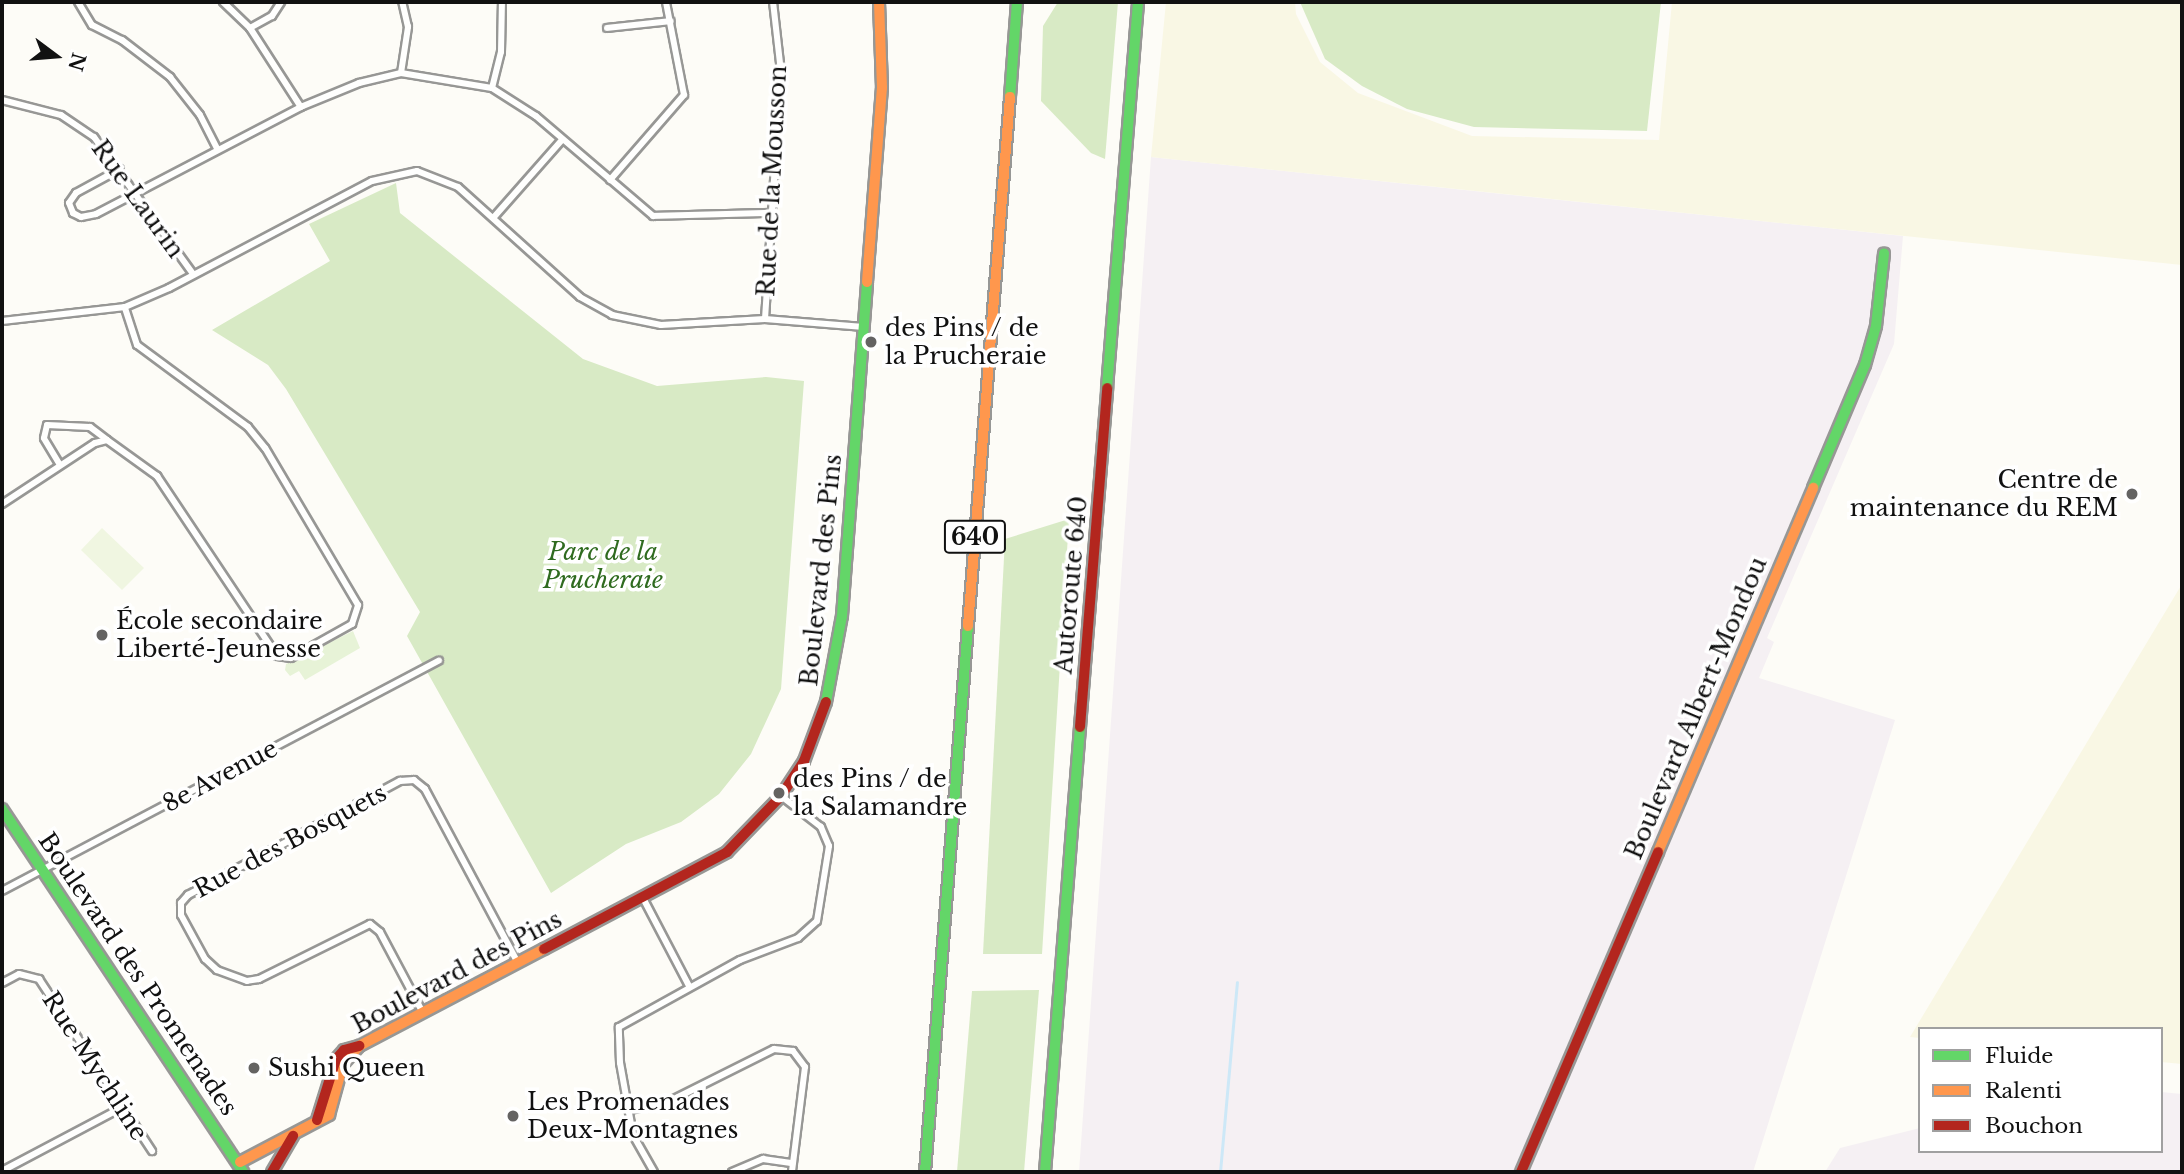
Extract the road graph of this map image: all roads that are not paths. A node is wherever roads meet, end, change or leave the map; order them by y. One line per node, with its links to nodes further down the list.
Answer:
1 (78, 2): 19 (street)
2 (223, 2): 12 (street)
3 (282, 2): 12 (street)
4 (402, 2): 14 (street)
5 (502, 2): 15 (street)
6 (666, 2): 11 (street)
7 (773, 2): 23 (street, Rue de la Mousson)
8 (879, 2): 30 (main road, Boulevard des Pins)
9 (1017, 2): 57 (main road, 640)
10 (1138, 2): 46 (main road, Autoroute 640)
11 (671, 21): 13 (street); 21 (street)
12 (250, 28): 17 (street)
13 (607, 28)
14 (401, 73): 15 (street); 17 (street)
15 (492, 88): 18 (street)
16 (2, 100): 20 (street, Rue Laurin)
17 (301, 107): 19 (street)
18 (562, 140): 21 (street); 24 (street)
19 (217, 149): 22 (street)
20 (120, 169): 22 (street, Rue Laurin); 22 (street)
21 (610, 180): 23 (street)
22 (135, 192): 26 (street, Rue Laurin)
23 (771, 213): 28 (street, Rue de la Mousson)
24 (494, 217): 26 (street); 28 (street)
25 (1884, 253): 60 (main road, Boulevard Albert-Mondou)
26 (193, 274): 27 (street)
27 (125, 307): 29 (street); 31 (street)
28 (765, 319): 30 (street)
29 (2, 321)
30 (864, 327): 35 (main road, Boulevard des Pins)
31 (107, 440): 32 (street); 32 (street)
32 (60, 465): 33 (street)
33 (2, 504)
34 (439, 661): 37 (street, 8e Avenue)
35 (781, 796): 39 (main road, Boulevard des Pins); 42 (street)
36 (2, 808): 37 (main road, Boulevard des Promenades)
37 (42, 870): 38 (street, 8e Avenue); 50 (main road, Boulevard des Promenades)
38 (2, 891)
39 (643, 898): 40 (main road, Boulevard des Pins); 42 (street)
40 (518, 963): 43 (main road, Boulevard des Pins); 43 (street, Rue des Bosquets)
41 (2, 983): 44 (street, Rue Mychline)
42 (689, 986): 45 (street)
43 (423, 1013): 47 (main road, Boulevard des Pins)
44 (121, 1108): 48 (street, Rue Mychline); 51 (street)
45 (630, 1110): 49 (street); 54 (street)
46 (1050, 1113): 58 (main road, Autoroute 640); 59 (main road)
47 (298, 1130): 50 (main road); 53 (main road)
48 (152, 1151)
49 (793, 1163): 55 (street); 56 (street)
50 (242, 1167): 52 (main road, Boulevard des Promenades)
51 (2, 1171)
52 (254, 1172)
53 (272, 1172)
54 (654, 1172)
55 (732, 1172)
56 (792, 1172)
57 (925, 1172)
58 (1045, 1172)
59 (1054, 1172)
60 (1521, 1172)

